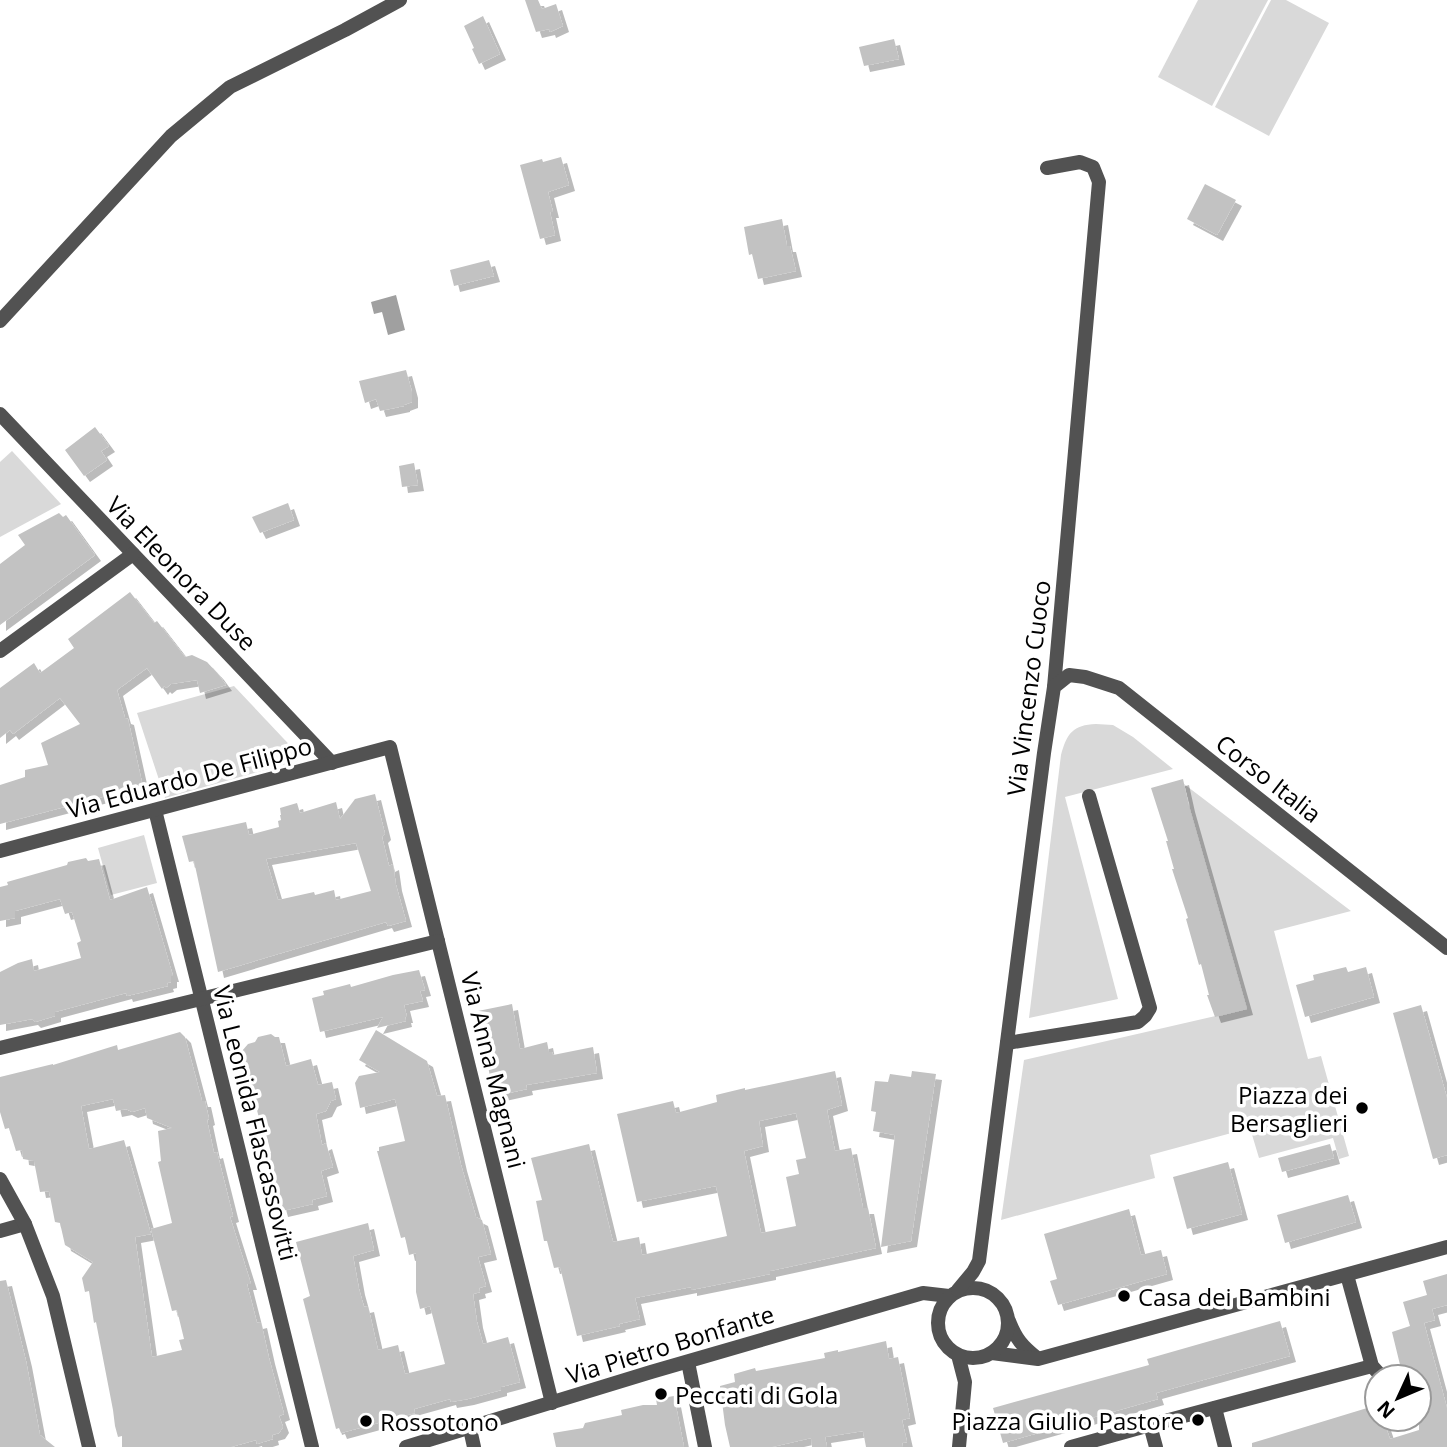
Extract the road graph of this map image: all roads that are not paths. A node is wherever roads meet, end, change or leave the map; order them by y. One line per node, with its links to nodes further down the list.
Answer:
1 (400, 0): 3 (street)
2 (1047, 168): 7 (street, Via Vincenzo Cuoco)
3 (0, 321)
4 (0, 415): 5 (street, Via Eleonora Duse)
5 (133, 554): 6 (street); 9 (street, Via Eleonora Duse)
6 (0, 651)
7 (1054, 687): 14 (street, Corso Italia); 16 (street, Via Vincenzo Cuoco)
8 (390, 747): 9 (street, Via Eduardo De Filippo); 13 (street, Via Anna Magnani)
9 (332, 763): 11 (street, Via Eduardo De Filippo)
10 (1089, 796): 16 (street)
11 (155, 810): 12 (street, Via Eduardo De Filippo); 15 (street, Via Leonida Flascassovitti)
12 (0, 851)
13 (438, 942): 15 (street); 34 (street, Via Anna Magnani)
14 (1447, 948)
15 (202, 999): 17 (street); 39 (street, Via Leonida Flascassovitti)
16 (1007, 1042): 22 (street, Via Vincenzo Cuoco)
17 (0, 1048)
18 (0, 1179): 19 (street)
19 (25, 1224): 20 (street); 38 (street)
20 (0, 1231)
21 (1447, 1247): 23 (street)
22 (979, 1261): 24 (street, Via Vincenzo Cuoco); 25 (street, Via Vincenzo Cuoco)
23 (1347, 1275): 29 (street); 31 (street)
24 (991, 1292): 25 (street); 26 (street)
25 (953, 1293): 27 (street); 30 (street, Via Pietro Bonfante)
26 (1009, 1321): 28 (street); 29 (street)
27 (958, 1355): 28 (street); 33 (street)
28 (987, 1355): 29 (street); 33 (street)
29 (1038, 1359)
30 (688, 1362): 34 (street, Via Pietro Bonfante); 42 (street)
31 (1371, 1363)
32 (1363, 1368): 35 (street)
33 (965, 1382): 43 (street)
34 (552, 1403): 37 (street, Via Pietro Bonfante)
35 (1215, 1408): 36 (street); 46 (street)
36 (1150, 1425): 44 (street); 45 (street)
37 (470, 1429): 40 (street, Via Pietro Bonfante); 41 (street)
38 (89, 1447)
39 (312, 1447)
40 (406, 1447)
41 (474, 1447)
42 (705, 1447)
43 (959, 1447)
44 (1072, 1447)
45 (1156, 1447)
46 (1225, 1447)

